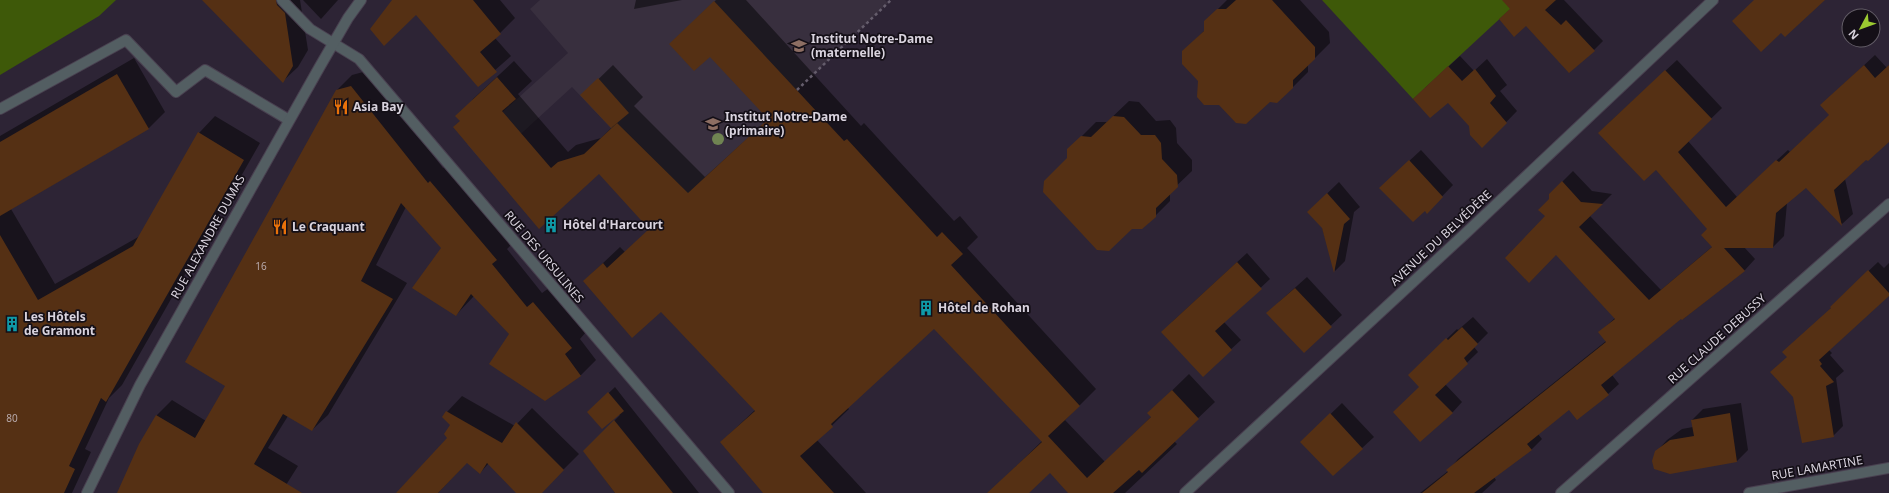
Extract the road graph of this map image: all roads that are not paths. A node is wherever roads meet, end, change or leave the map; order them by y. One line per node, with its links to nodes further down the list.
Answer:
1 (282, 0): 4 (street, RUE DES URSULINES)
2 (362, 0): 4 (street, RUE ALEXANDRE DUMAS)
3 (1712, 0): 11 (street, AVENUE DU BELVÉDÈRE)
4 (334, 45): 6 (street, RUE ALEXANDRE DUMAS); 10 (street, RUE DES URSULINES)
5 (0, 109): 6 (street)
6 (289, 120): 9 (street, RUE ALEXANDRE DUMAS)
7 (1889, 204): 12 (street, RUE CLAUDE DEBUSSY)
8 (1889, 468): 13 (street, RUE LAMARTINE)
9 (87, 493)
10 (729, 493)
11 (1185, 493)
12 (1561, 493)
13 (1749, 493)

